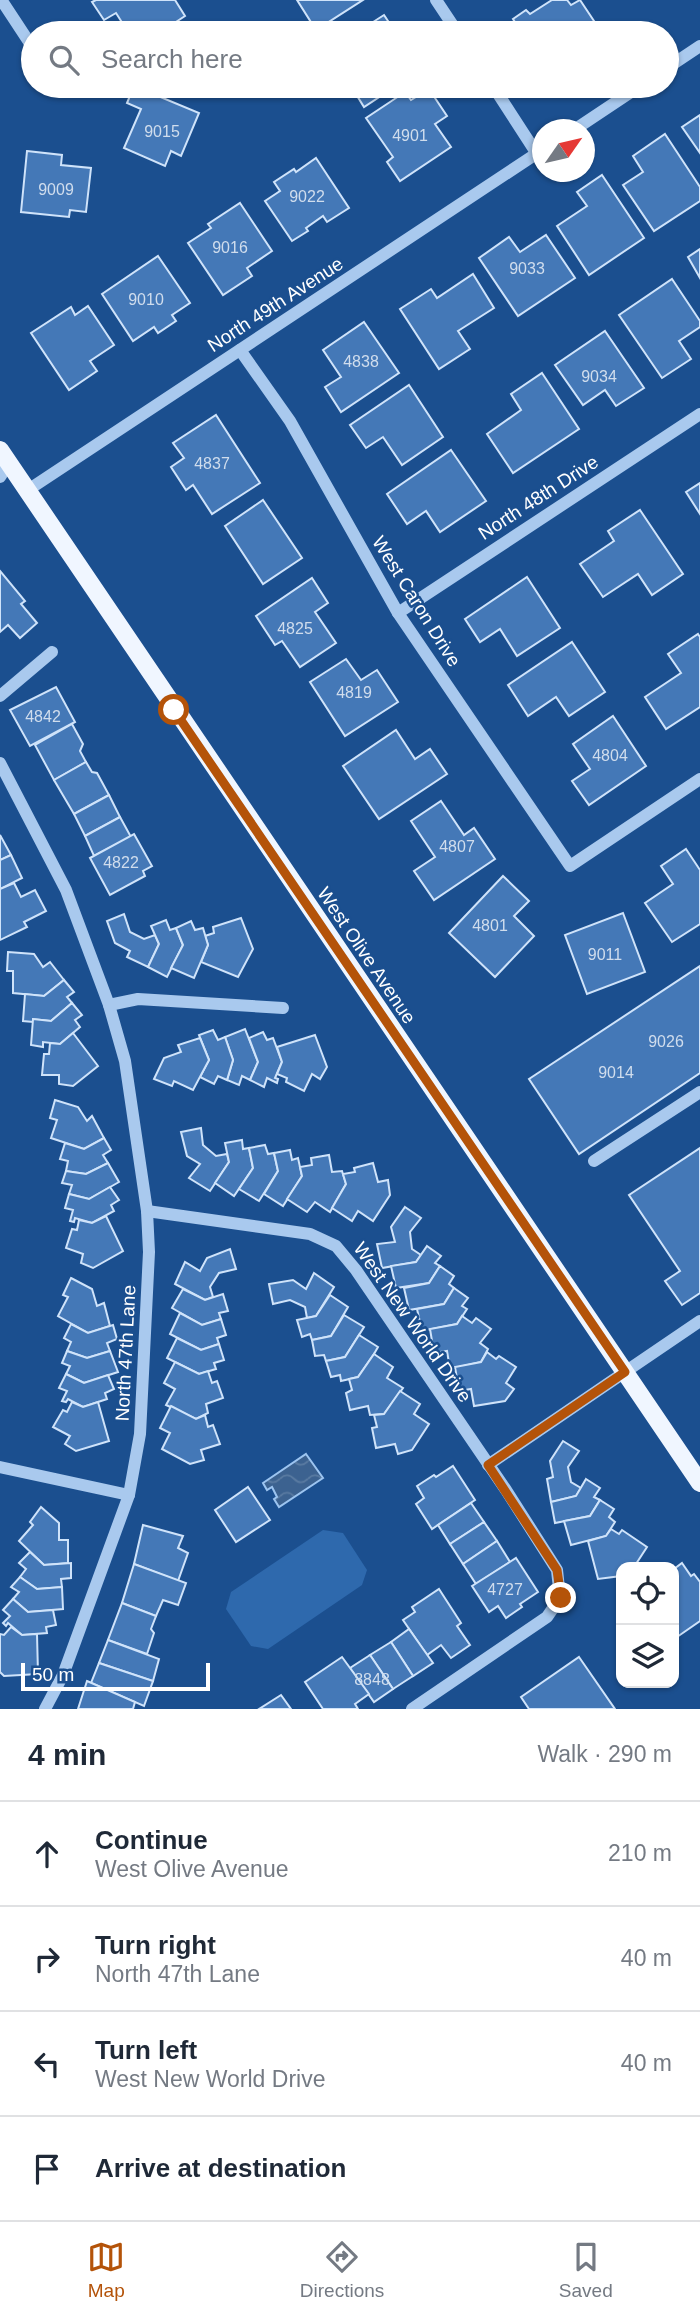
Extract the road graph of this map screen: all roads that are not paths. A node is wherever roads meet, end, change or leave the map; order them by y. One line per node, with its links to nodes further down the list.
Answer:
1 (436, 0): 3 (street)
2 (2, 1): 4 (street)
3 (450, 21)
4 (21, 30)
5 (700, 46): 6 (street)
6 (679, 60)
7 (502, 98): 10 (street)
8 (622, 98): 9 (street)
9 (590, 119)
10 (532, 141)
11 (532, 157): 12 (street, North 49th Avenue)
12 (240, 350): 15 (street, North 49th Avenue); 16 (street, West Caron Drive)
13 (700, 414): 16 (street, North 48th Drive)
14 (2, 464): 15 (main road, West Olive Avenue)
15 (28, 490): 27 (main road, West Olive Avenue)
16 (398, 613): 20 (street, West Caron Drive)
17 (52, 652): 18 (street)
18 (0, 695)
19 (0, 763): 21 (street)
20 (700, 779)
21 (110, 1005): 22 (street); 25 (street)
22 (283, 1007)
23 (700, 1092): 24 (street)
24 (594, 1161)
25 (147, 1211): 28 (street, West New World Drive); 31 (street, North 47th Lane)
26 (700, 1321): 27 (street)
27 (625, 1372): 28 (street); 30 (main road, West Olive Avenue)
28 (488, 1465): 33 (street, West New World Drive)
29 (0, 1467): 31 (street)
30 (700, 1483)
31 (129, 1495): 32 (street, North 47th Lane)
32 (44, 1709)
33 (412, 1709)

